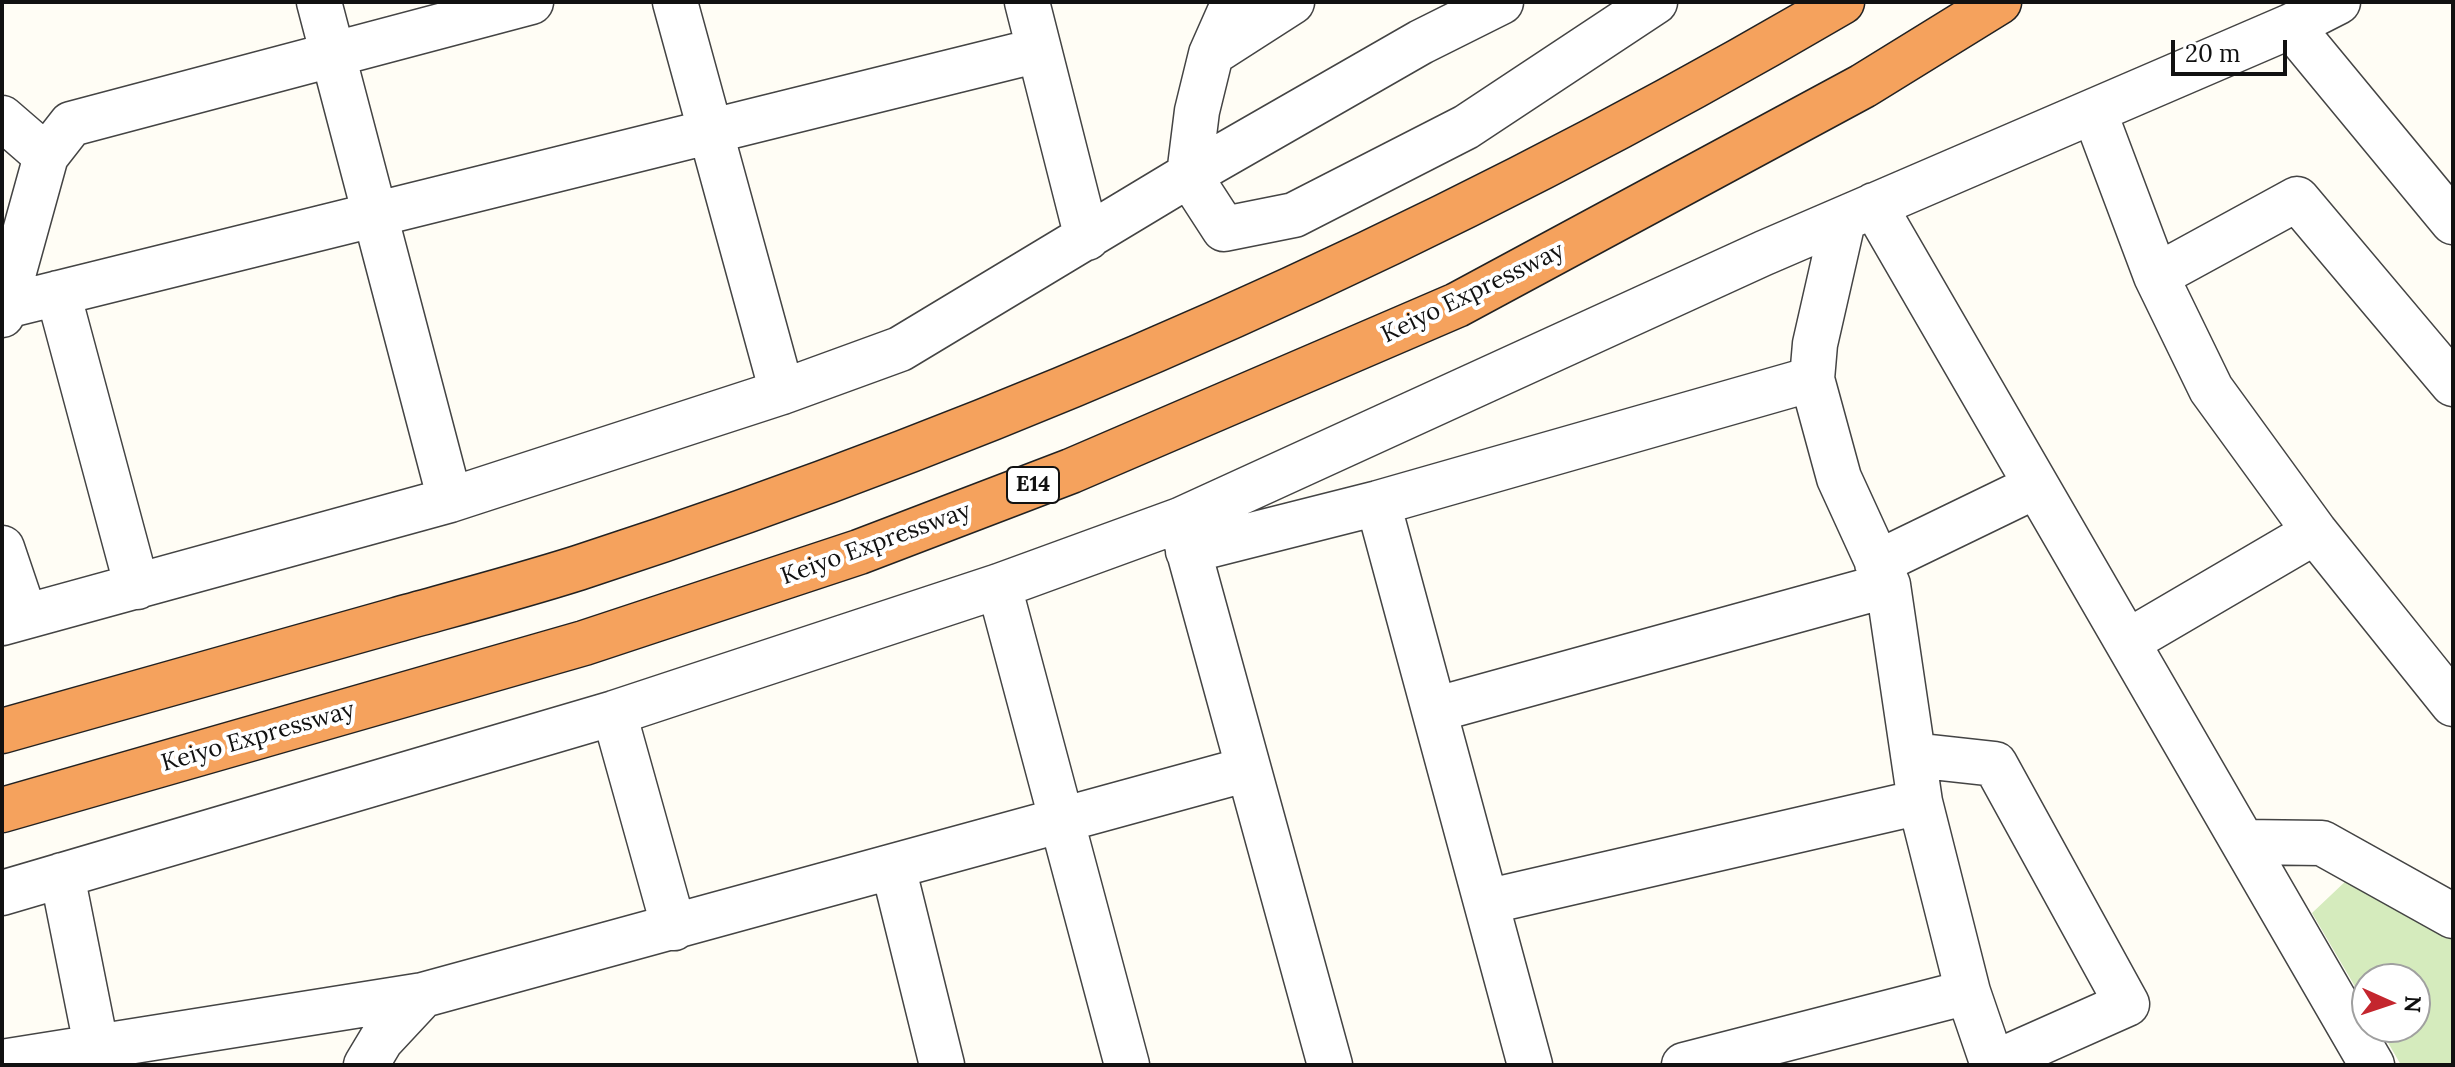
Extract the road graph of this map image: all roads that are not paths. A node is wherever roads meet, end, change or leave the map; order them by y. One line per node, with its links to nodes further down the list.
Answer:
1 (319, 2): 15 (street)
2 (531, 2): 15 (street)
3 (675, 2): 18 (street)
4 (1027, 2): 13 (street)
5 (1234, 2): 14 (street)
6 (1292, 2): 14 (street)
7 (1501, 2): 20 (street)
8 (1655, 2): 20 (street)
9 (1999, 2): 49 (highway, Keiyo Expressway / E14)
10 (2338, 2): 12 (street)
11 (1833, 6): 45 (highway)
12 (2291, 26): 16 (street); 23 (street)
13 (1039, 50): 18 (street); 24 (street)
14 (1211, 54): 20 (street)
15 (332, 55): 19 (street); 22 (street)
16 (2094, 111): 21 (street); 25 (street)
17 (2, 118): 19 (street)
18 (711, 131): 22 (street); 30 (street)
19 (46, 156): 27 (street)
20 (1189, 175): 24 (street)
21 (1858, 213): 28 (street); 31 (street); 35 (street)
22 (373, 215): 26 (street); 32 (street)
23 (2453, 222)
24 (1087, 238): 30 (street)
25 (2156, 276): 29 (street); 34 (street)
26 (58, 293): 27 (street); 39 (street)
27 (4, 310)
28 (1812, 379): 33 (street); 37 (street)
29 (2453, 384)
30 (782, 392): 32 (street)
31 (2036, 486): 37 (street); 41 (street)
32 (450, 500): 39 (street)
33 (1378, 503): 35 (street); 43 (street)
34 (2315, 532): 41 (street); 42 (street)
35 (1184, 535): 38 (street); 47 (street)
36 (2, 548): 40 (street)
37 (1882, 574): 43 (street); 46 (street)
38 (999, 586): 44 (street); 50 (street)
39 (137, 587): 40 (street)
40 (14, 620)
41 (2127, 642): 51 (street)
42 (2449, 694)
43 (1434, 710): 55 (street)
44 (614, 713): 53 (street); 57 (street)
45 (2, 731)
46 (1913, 755): 48 (street); 62 (street)
47 (1248, 769): 50 (street); 66 (street)
48 (1920, 802): 55 (street); 58 (street)
49 (2, 810)
50 (1062, 820): 52 (street); 65 (street)
51 (2243, 842): 56 (street); 69 (street)
52 (893, 867): 57 (street); 64 (street)
53 (62, 875): 54 (street); 60 (street)
54 (2, 893)
55 (1486, 902): 67 (street)
56 (2453, 916)
57 (674, 928): 59 (street)
58 (1968, 992): 62 (street); 68 (street)
59 (423, 995): 60 (street); 63 (street)
60 (99, 1056): 61 (street)
61 (2, 1062)
62 (1992, 1064)
63 (366, 1065)
64 (942, 1065)
65 (1127, 1065)
66 (1330, 1065)
67 (1530, 1065)
68 (1684, 1065)
69 (2372, 1065)

